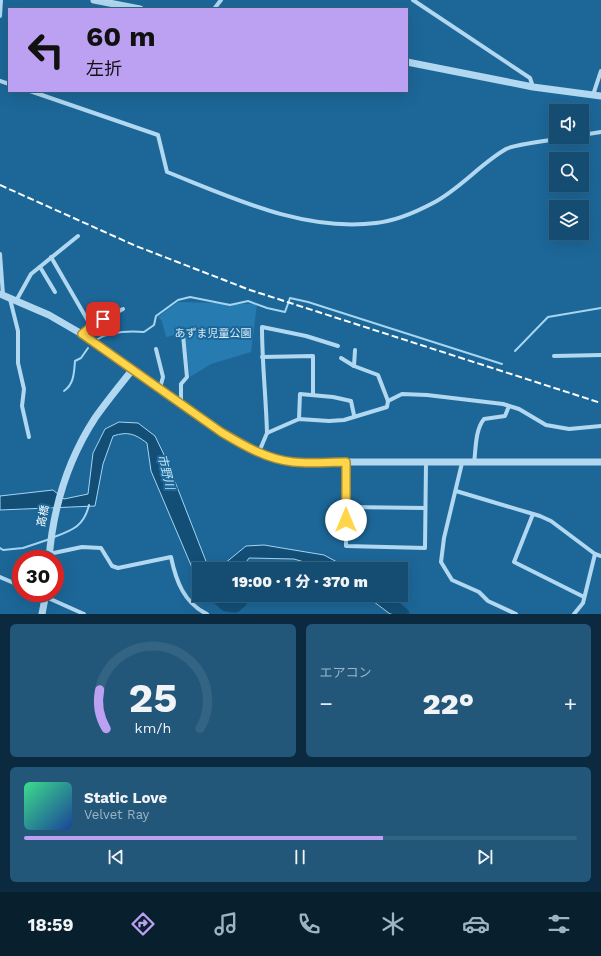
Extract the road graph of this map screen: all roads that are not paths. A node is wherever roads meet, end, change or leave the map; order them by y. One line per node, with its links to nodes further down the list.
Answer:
1 (1, 0): 8 (street)
2 (94, 0): 5 (street)
3 (221, 0): 7 (street)
4 (413, 0): 11 (street)
5 (116, 2): 6 (street)
6 (137, 8)
7 (215, 8)
8 (0, 16)
9 (408, 62): 11 (street)
10 (601, 71): 13 (street)
11 (533, 87): 13 (street)
12 (33, 92): 17 (street)
13 (593, 95): 14 (street)
14 (601, 96)
15 (601, 132): 16 (street)
16 (589, 134)
17 (549, 141)
18 (78, 236): 20 (street)
19 (0, 254): 23 (street)
20 (52, 257): 21 (street); 25 (street)
21 (40, 267): 22 (street); 23 (street)
22 (55, 292)
23 (7, 298): 26 (street); 46 (street)
24 (123, 309): 25 (street)
25 (91, 326): 26 (street)
26 (82, 334): 36 (street)
27 (183, 335): 40 (street)
28 (338, 346): 33 (street)
29 (156, 349): 37 (street)
30 (355, 350): 35 (street)
31 (601, 355): 32 (street)
32 (554, 356)
33 (262, 357): 38 (street); 45 (street)
34 (341, 358): 35 (street)
35 (354, 366): 39 (street)
36 (133, 369): 37 (street); 57 (street, 高橋)
37 (160, 388): 40 (street)
38 (313, 395): 42 (street); 43 (street)
39 (388, 401): 41 (street); 42 (street)
40 (181, 404): 47 (street)
41 (509, 406): 44 (street); 52 (street)
42 (354, 416): 43 (street)
43 (299, 419): 45 (street)
44 (601, 426)
45 (267, 433): 47 (street)
46 (29, 437)
47 (258, 452): 48 (street)
48 (346, 462): 50 (street); 54 (street)
49 (601, 462): 52 (street)
50 (426, 463): 51 (street); 55 (street)
51 (462, 463): 52 (street); 53 (street)
52 (474, 463)
53 (456, 491): 56 (street); 69 (street)
54 (346, 507): 55 (street); 55 (street)
55 (425, 508)
56 (533, 514): 59 (street); 63 (street)
57 (50, 550)
58 (64, 552): 68 (street)
59 (595, 554): 60 (street); 63 (street)
60 (601, 556)
61 (0, 577): 62 (street)
62 (12, 582)
63 (584, 597): 70 (street)
64 (45, 602): 66 (street)
65 (60, 602): 67 (street)
66 (42, 614)
67 (84, 614)
68 (208, 614)
69 (516, 614)
70 (574, 614)

